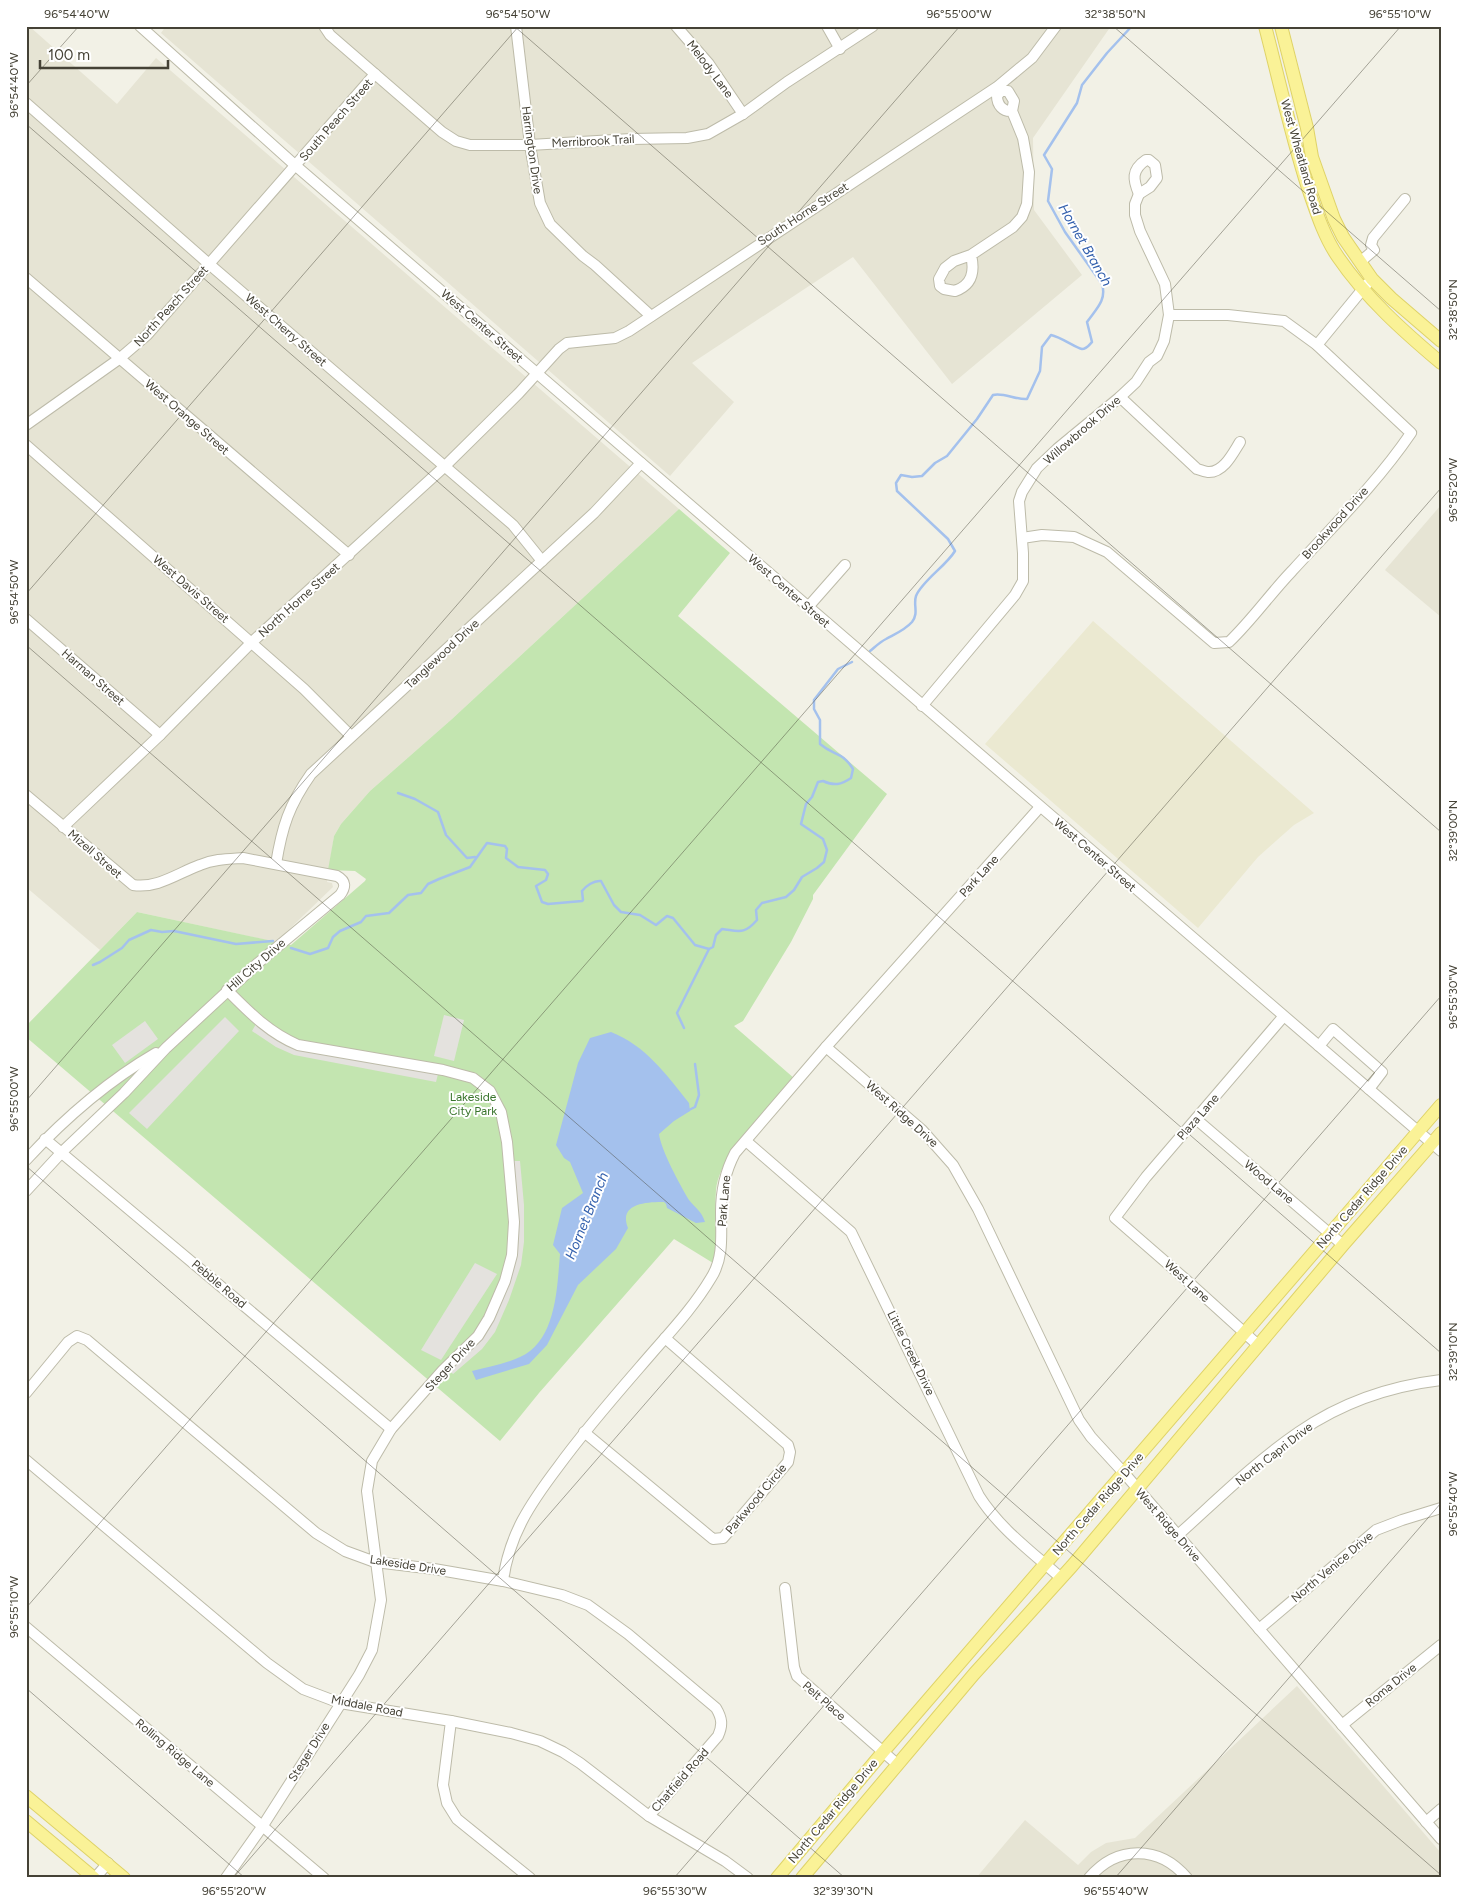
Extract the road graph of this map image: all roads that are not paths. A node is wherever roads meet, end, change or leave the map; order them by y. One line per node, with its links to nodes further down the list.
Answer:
1 (140, 26): 16 (street, West Center Street)
2 (324, 26): 11 (street, Merribrook Trail)
3 (516, 26): 15 (street, Harrington Drive)
4 (676, 26): 14 (street, Melody Lane)
5 (827, 26): 10 (street)
6 (873, 26): 10 (street, Merribrook Trail)
7 (1056, 26): 12 (street, South Horne Street)
8 (1265, 26): 24 (main road, West Wheatland Road)
9 (1282, 26): 20 (main road, West Wheatland Road)
10 (840, 49): 14 (street, Merribrook Trail)
11 (375, 74): 15 (street, Merribrook Trail); 16 (street, South Peach Street)
12 (998, 89): 19 (street); 26 (street, South Horne Street)
13 (26, 103): 21 (street, West Cherry Street)
14 (743, 114): 15 (street, Merribrook Trail)
15 (530, 145): 26 (street, Harrington Drive)
16 (296, 166): 21 (street, North Peach Street); 31 (street, West Center Street)
17 (1138, 194): 25 (street, Willowbrook Drive)
18 (1405, 199): 20 (street)
19 (972, 255): 19 (street)
20 (1360, 262): 23 (main road, West Wheatland Road)
21 (210, 264): 29 (street, North Peach Street); 37 (street, West Cherry Street)
22 (26, 278): 29 (street, West Orange Street)
23 (1372, 279): 24 (street); 27 (main road, West Wheatland Road)
24 (1363, 290): 28 (street); 30 (main road, West Wheatland Road)
25 (1169, 315): 28 (street, Brookwood Drive); 32 (street, Willowbrook Drive)
26 (651, 316): 31 (street, South Horne Street)
27 (1441, 341)
28 (1317, 345): 38 (street, Brookwood Drive)
29 (119, 360): 33 (street, North Peach Street); 39 (street, West Orange Street)
30 (1441, 363)
31 (537, 374): 36 (street, West Center Street); 37 (street, North Horne Street)
32 (1120, 397): 34 (street); 38 (street, Willowbrook Drive)
33 (26, 425)
34 (1240, 442)
35 (26, 445): 44 (street, West Davis Street)
36 (641, 463): 40 (street, Tanglewood Drive); 42 (street, West Center Street)
37 (444, 467): 39 (street, North Horne Street); 40 (street, West Cherry Street)
38 (1022, 538): 45 (street, Willowbrook Drive)
39 (349, 555): 44 (street, North Horne Street)
40 (542, 561): 47 (street, Tanglewood Drive)
41 (845, 564): 42 (street)
42 (808, 607): 45 (street, West Center Street)
43 (26, 619): 46 (street, Harman Street)
44 (252, 642): 46 (street, North Horne Street); 47 (street, West Davis Street)
45 (922, 706): 49 (street, West Center Street)
46 (160, 735): 50 (street, North Horne Street)
47 (351, 736): 51 (street, Tanglewood Drive)
48 (26, 795): 50 (street, Mizell Street)
49 (1040, 807): 54 (street, West Center Street); 56 (street, Park Lane)
50 (64, 827): 51 (street, Mizell Street)
51 (276, 864): 52 (street, Mizell Street)
52 (345, 883): 53 (street, Hill City Drive)
53 (227, 990): 57 (street, Hill City Drive); 77 (street, Steger Drive)
54 (1283, 1017): 55 (street, West Center Street); 60 (street, Plaza Lane)
55 (1319, 1046): 58 (street, West Center Street); 58 (street)
56 (826, 1047): 64 (street, Park Lane); 80 (street, West Ridge Drive)
57 (166, 1048): 63 (street, Hill City Drive); 66 (street, Hill City Drive)
58 (1369, 1089): 61 (street, West Center Street)
59 (1441, 1106): 61 (main road, North Cedar Ridge Drive)
60 (1196, 1119): 69 (street, Plaza Lane); 70 (street, Wood Lane)
61 (1419, 1131): 65 (street, West Center Street); 70 (main road, North Cedar Ridge Drive)
62 (1441, 1133): 65 (main road, North Cedar Ridge Drive)
63 (46, 1139): 66 (street, Pebble Road); 67 (street, Hill City Drive)
64 (746, 1141): 73 (street, Park Lane); 85 (street, Little Creek Drive)
65 (1436, 1147): 71 (main road, North Cedar Ridge Drive)
66 (62, 1152): 68 (street, Hill City Drive); 77 (street, Pebble Road)
67 (26, 1160)
68 (26, 1191)
69 (1114, 1218): 72 (street, West Lane)
70 (1330, 1234): 71 (street, Wood Lane); 72 (main road, North Cedar Ridge Drive)
71 (1343, 1245): 74 (main road, North Cedar Ridge Drive)
72 (1244, 1334): 74 (street, West Lane); 80 (main road, North Cedar Ridge Drive)
73 (665, 1338): 78 (street, Park Lane); 78 (street, Parkwood Circle)
74 (1258, 1346): 81 (main road, North Cedar Ridge Drive)
75 (1441, 1380): 83 (street, North Capri Drive)
76 (26, 1393): 84 (street, Lakeside Drive)
77 (391, 1429): 84 (street, Steger Drive)
78 (584, 1432): 87 (street, Park Lane)
79 (26, 1460): 92 (street, Middale Road)
80 (1124, 1474): 81 (street, West Ridge Drive); 85 (main road, North Cedar Ridge Drive)
81 (1137, 1488): 83 (street, West Ridge Drive); 86 (main road, North Cedar Ridge Drive)
82 (1441, 1508): 90 (street, North Venice Drive)
83 (1178, 1535): 90 (street, West Ridge Drive)
84 (375, 1562): 87 (street, Lakeside Drive); 92 (street, Steger Drive)
85 (1046, 1565): 86 (street, Little Creek Drive); 96 (main road, North Cedar Ridge Drive)
86 (1061, 1578): 97 (main road, North Cedar Ridge Drive)
87 (503, 1582): 95 (street, Lakeside Drive)
88 (785, 1588): 96 (street, Pelt Place)
89 (26, 1628): 103 (street, Rolling Ridge Lane)
90 (1259, 1630): 94 (street, West Ridge Drive)
91 (1441, 1645): 94 (street, Roma Drive)
92 (340, 1703): 93 (street, Middale Road); 103 (street, Steger Drive)
93 (451, 1721): 100 (street, Middale Road); 110 (street)
94 (1342, 1725): 102 (street, West Ridge Drive)
95 (712, 1744): 100 (street, Chatfield Road)
96 (883, 1752): 97 (street, Pelt Place); 112 (main road, North Cedar Ridge Drive)
97 (897, 1764): 113 (main road, North Cedar Ridge Drive)
98 (26, 1796): 105 (main road)
99 (1441, 1809): 102 (street)
100 (649, 1816): 111 (street, Middale Road)
101 (26, 1821): 106 (main road)
102 (1426, 1822): 104 (street, West Ridge Drive)
103 (262, 1827): 108 (street, Steger Drive); 109 (street, Rolling Ridge Lane)
104 (1441, 1839)
105 (108, 1863): 106 (street); 107 (main road)
106 (94, 1878)
107 (124, 1878)
108 (226, 1878)
109 (324, 1878)
110 (530, 1878)
111 (748, 1878)
112 (777, 1878)
113 (802, 1878)
114 (1089, 1878): 115 (street)
115 (1187, 1878)

